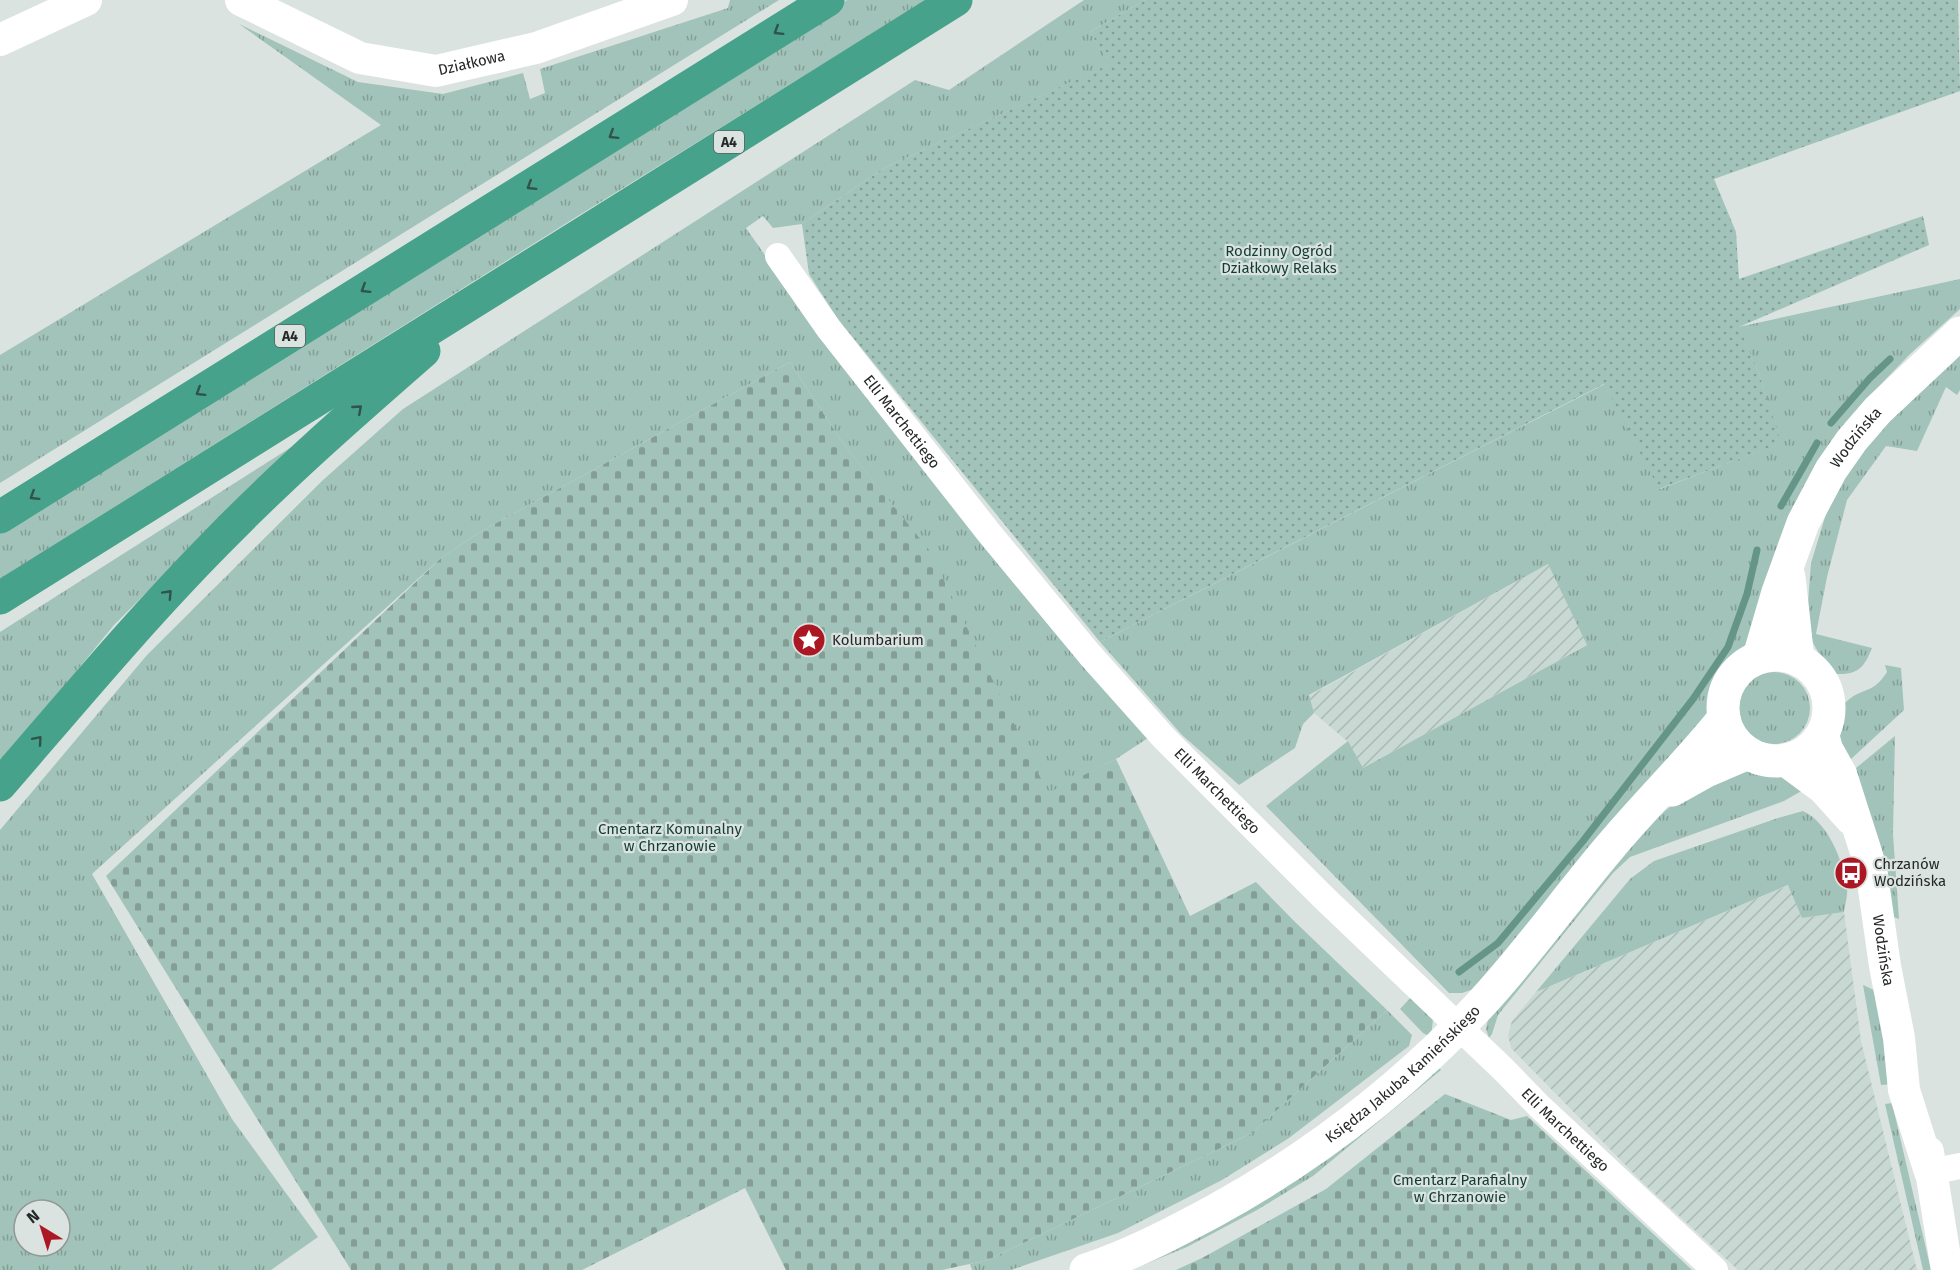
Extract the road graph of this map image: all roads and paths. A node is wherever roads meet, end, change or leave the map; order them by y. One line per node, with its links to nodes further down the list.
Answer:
1 (86, 0): 7 (street)
2 (241, 0): 6 (street, Działkowa)
3 (672, 0): 6 (street, Działkowa)
4 (828, 0): 11 (highway, A4, one-way to 11)
5 (956, 0): 9 (highway, A4)
6 (637, 6)
7 (0, 40)
8 (778, 256): 23 (street, Elli Marchettiego)
9 (503, 283): 13 (highway, A4); 20 (highway, one-way to 9)
10 (1960, 333): 12 (main road, Wodzińska)
11 (0, 517)
12 (1788, 568): 14 (main road, Wodzińska); 15 (main road, Wodzińska)
13 (0, 598)
14 (1759, 657): 15 (main road); 16 (main road)
15 (1798, 659): 17 (main road)
16 (1724, 718): 18 (main road); 21 (main road, Księdza Jakuba Kamieńskiego)
17 (1822, 734): 19 (main road); 22 (street, Wodzińska)
18 (1748, 753): 19 (main road); 21 (main road, Księdza Jakuba Kamieńskiego)
19 (1785, 760): 22 (street, Wodzińska)
20 (0, 785)
21 (1654, 799): 23 (main road, Księdza Jakuba Kamieńskiego)
22 (1859, 829): 24 (street, Wodzińska)
23 (1459, 1026): 25 (main road, Księdza Jakuba Kamieńskiego); 26 (street, Elli Marchettiego)
24 (1945, 1169): 27 (street, Wodzińska)
25 (1086, 1270)
26 (1715, 1270)
27 (1947, 1270)

